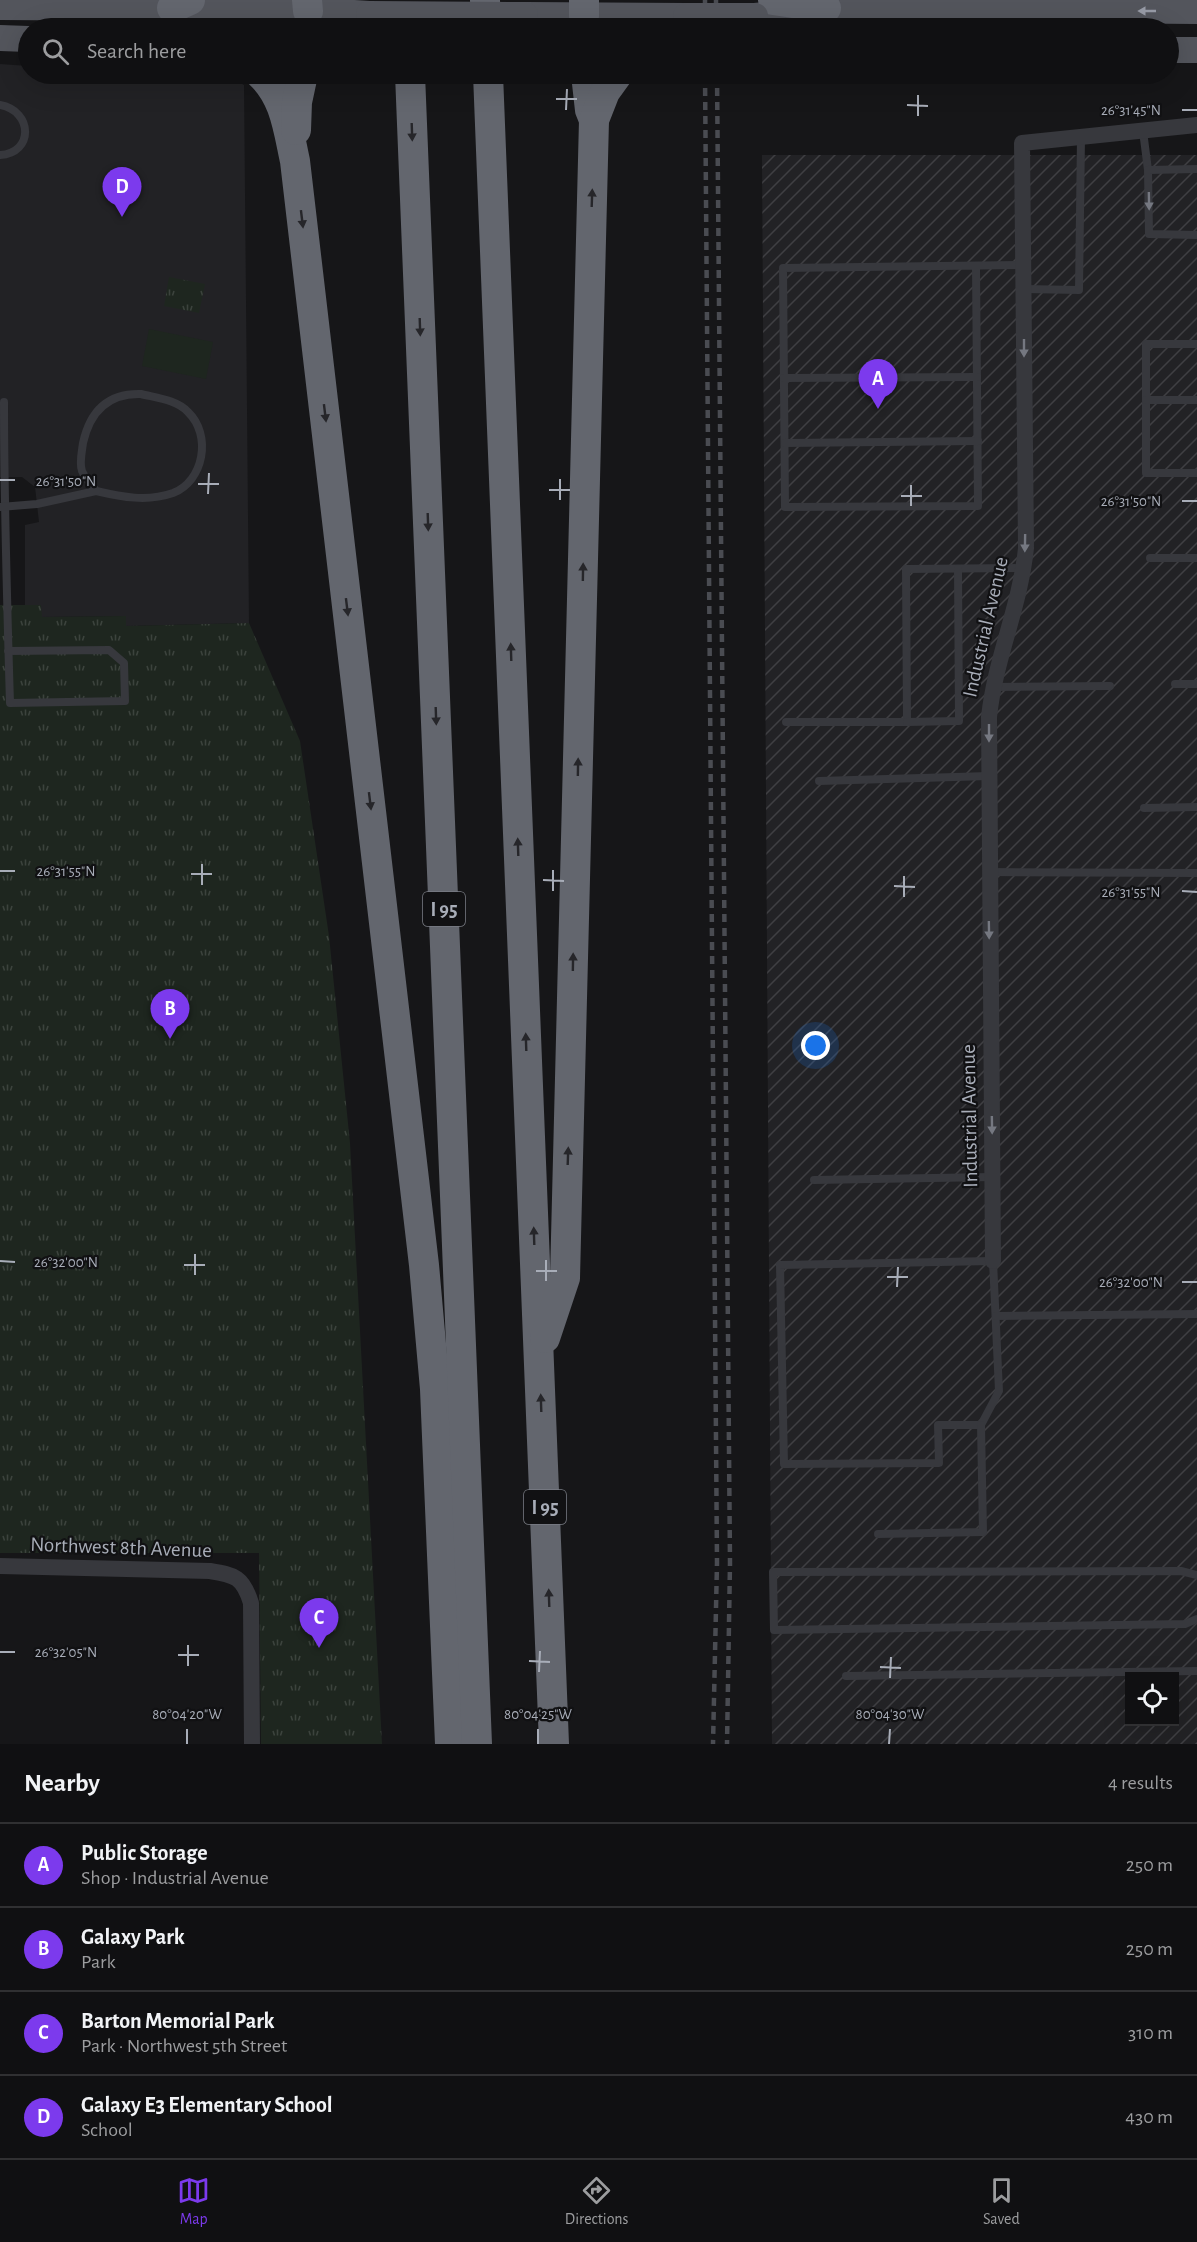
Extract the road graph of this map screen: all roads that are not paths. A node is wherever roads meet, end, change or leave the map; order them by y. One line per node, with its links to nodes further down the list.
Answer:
1 (407, 0): 10 (highway)
2 (485, 0): 11 (highway)
3 (773, 0): 6 (highway)
4 (181, 4): 5 (main road); 8 (main road)
5 (0, 7)
6 (826, 8): 7 (main road, one-way to 6); 9 (main road, bridge)
7 (1197, 11)
8 (308, 13): 9 (main road, bridge)
9 (584, 15)
10 (408, 18)
11 (486, 18)
12 (0, 38): 13 (main road)
13 (18, 39)
14 (1179, 50): 15 (main road)
15 (1197, 50)
16 (270, 84): 28 (highway)
17 (301, 84): 28 (highway)
18 (410, 84): 78 (highway, I 95, one-way to 78)
19 (488, 84): 68 (highway, I 95, one-way to 19)
20 (587, 84): 23 (highway)
21 (611, 84): 23 (highway)
22 (0, 105): 27 (lane)
23 (594, 120): 68 (highway, one-way to 23)
24 (1197, 125): 25 (street, Industrial Avenue)
25 (1143, 131): 26 (street, Industrial Avenue); 30 (lane)
26 (1081, 137): 33 (street, Industrial Avenue); 34 (lane)
27 (0, 155)
28 (295, 161): 77 (highway, one-way to 77)
29 (1197, 169): 30 (lane)
30 (1148, 170): 31 (lane, one-way to 31)
31 (1197, 235)
32 (976, 266): 33 (lane); 36 (lane); 37 (lane)
33 (1023, 266): 34 (street, Industrial Avenue)
34 (1023, 289): 48 (street, Industrial Avenue, one-way to 48)
35 (1197, 344): 38 (lane)
36 (977, 377): 37 (lane); 41 (lane)
37 (784, 378): 42 (lane)
38 (1146, 400): 39 (lane); 43 (lane)
39 (1197, 400)
40 (4, 402): 45 (lane)
41 (978, 441): 42 (lane); 42 (lane)
42 (784, 443)
43 (1197, 472)
44 (96, 491): 44 (lane); 45 (lane)
45 (3, 507): 50 (lane)
46 (1150, 558): 47 (lane)
47 (1197, 558)
48 (1024, 568): 49 (lane); 54 (street, Industrial Avenue)
49 (958, 569): 56 (lane); 56 (lane)
50 (8, 651): 50 (lane)
51 (1175, 684): 52 (lane)
52 (1197, 684)
53 (1110, 686): 54 (lane)
54 (992, 687): 57 (street, Industrial Avenue, one-way to 57)
55 (786, 722): 56 (lane)
56 (907, 722)
57 (989, 776): 58 (lane); 61 (street, Industrial Avenue)
58 (819, 781)
59 (1197, 807): 60 (lane)
60 (1144, 808)
61 (989, 872): 62 (lane); 63 (street, Industrial Avenue, one-way to 63)
62 (1197, 873)
63 (992, 1177): 64 (lane); 65 (street, Industrial Avenue)
64 (814, 1180)
65 (993, 1261): 67 (lane); 69 (lane)
66 (1197, 1314): 67 (lane)
67 (996, 1316): 69 (lane)
68 (539, 1358): 79 (highway, I 95, one-way to 68)
69 (981, 1425): 70 (lane)
70 (878, 1534)
71 (0, 1566): 76 (street, Northwest 8th Avenue)
72 (1197, 1575): 73 (lane)
73 (1197, 1619)
74 (1197, 1671): 75 (lane)
75 (846, 1676)
76 (252, 1744)
77 (450, 1744)
78 (477, 1744)
79 (554, 1744)

